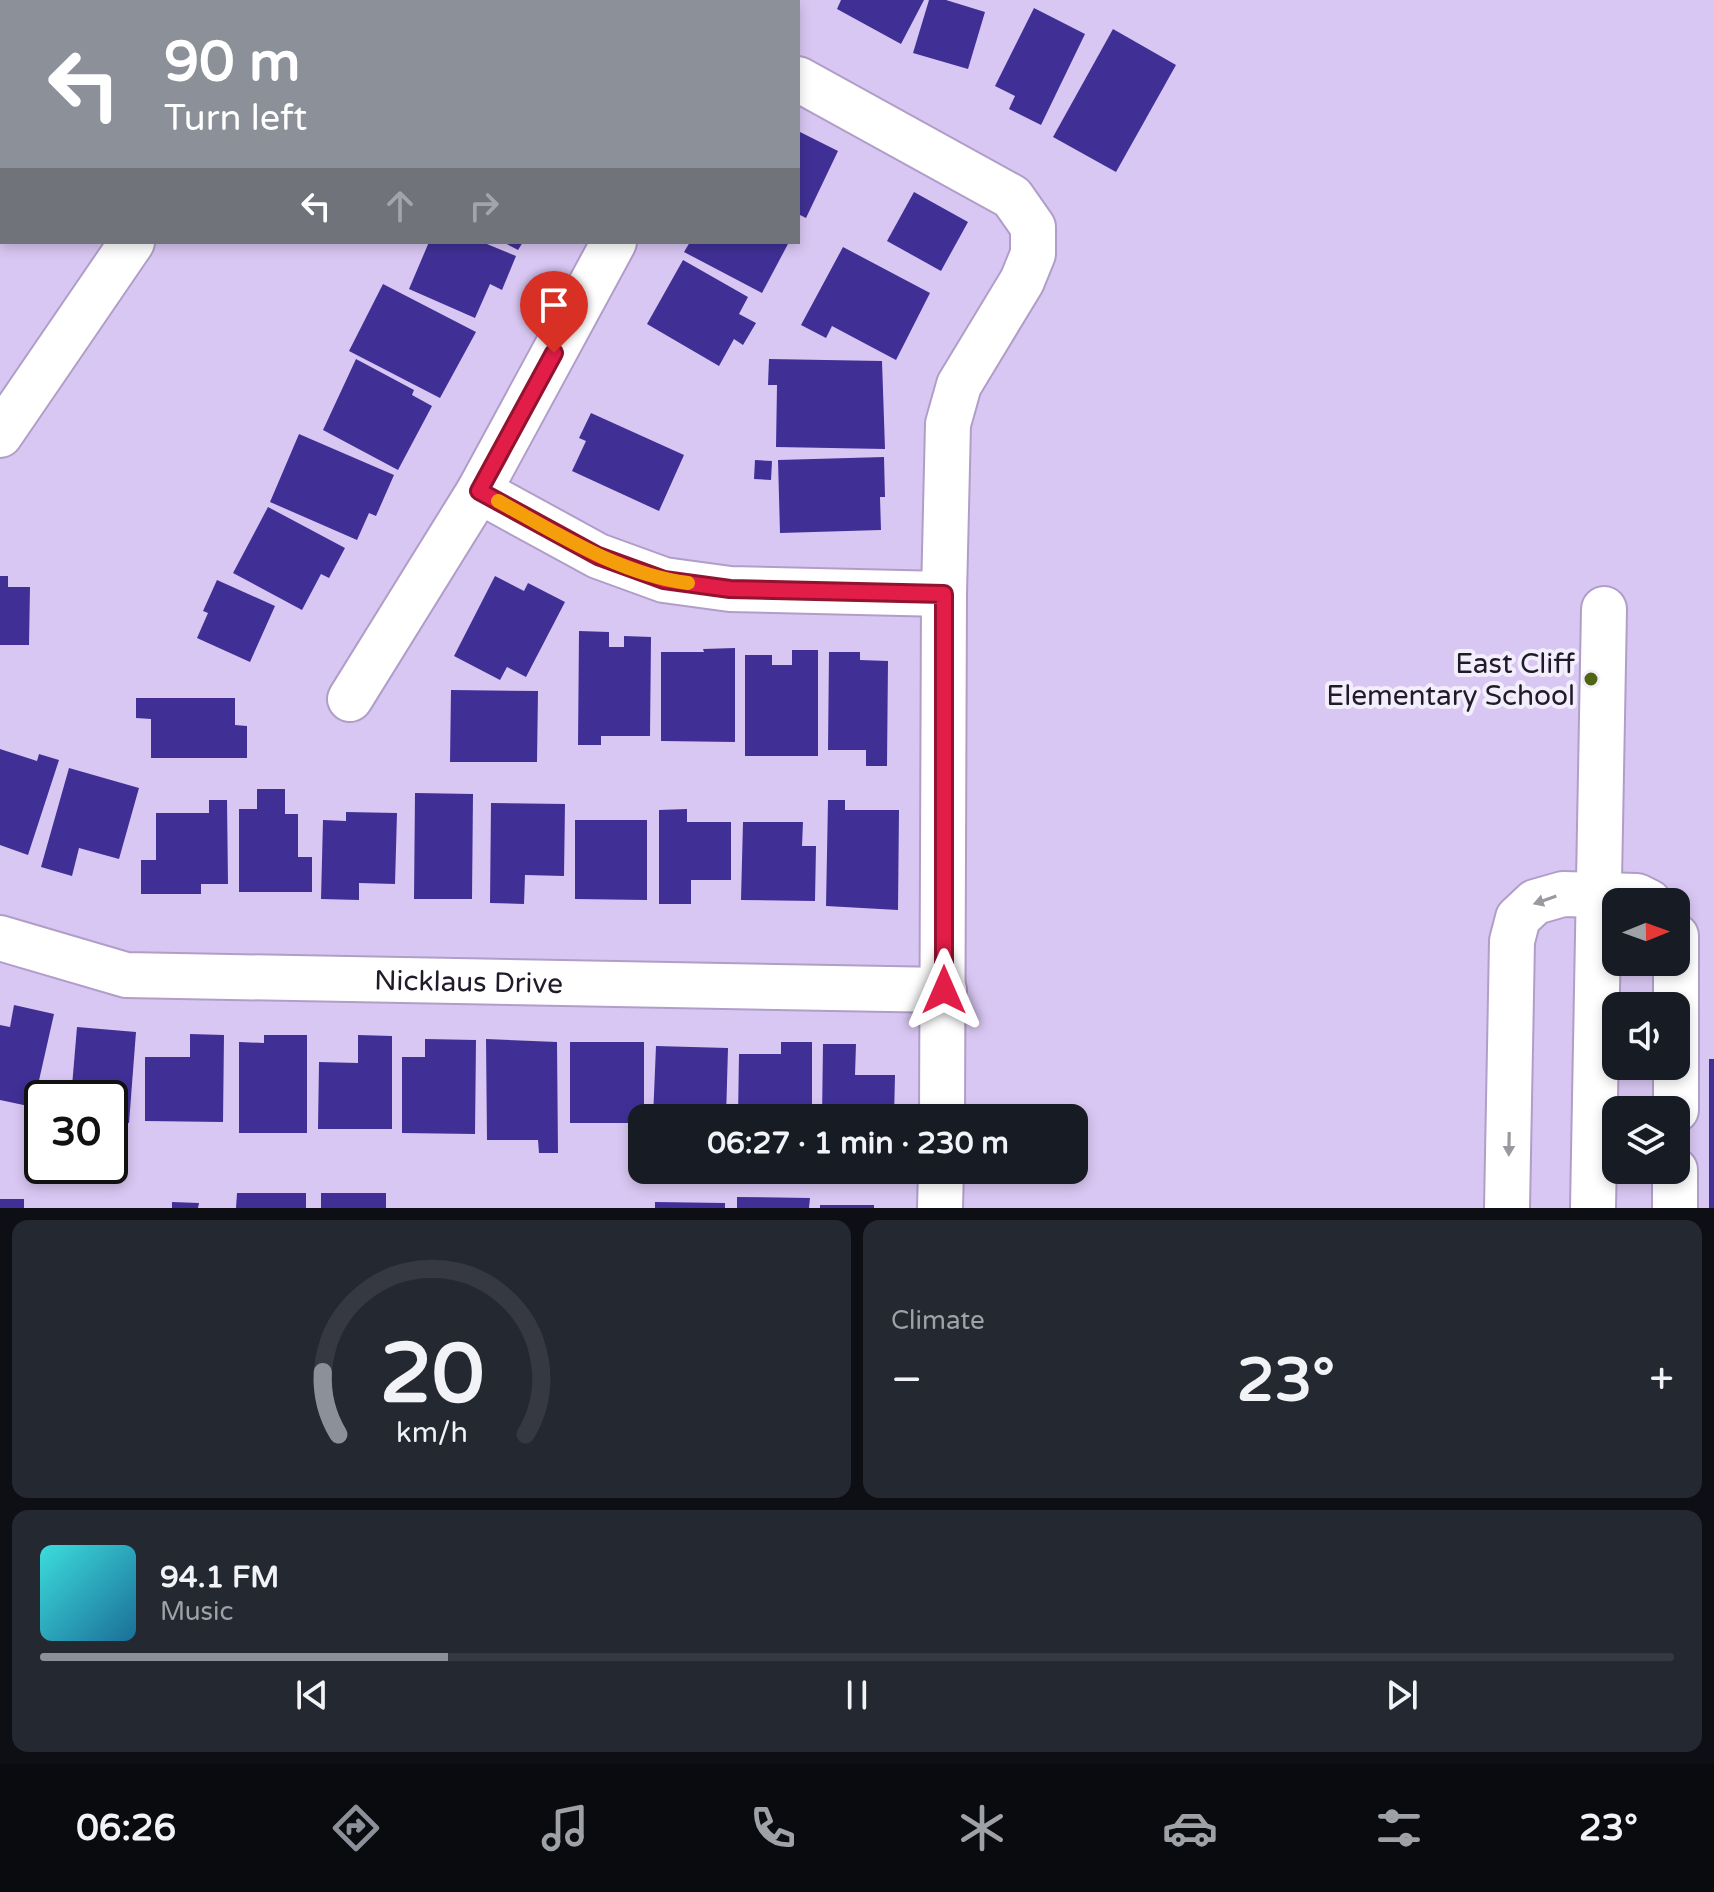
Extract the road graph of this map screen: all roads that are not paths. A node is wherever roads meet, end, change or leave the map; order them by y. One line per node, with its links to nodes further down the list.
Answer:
1 (800, 80): 6 (street)
2 (131, 244): 4 (street)
3 (613, 244): 5 (street)
4 (0, 435)
5 (479, 491): 6 (street); 8 (street)
6 (944, 594): 12 (street)
7 (1604, 609): 9 (street)
8 (350, 699)
9 (1599, 896): 18 (street, one-way to 18); 19 (street)
10 (0, 938): 12 (street, Nicklaus Drive)
11 (1676, 976): 13 (street)
12 (944, 990): 14 (street)
13 (1676, 1096)
14 (942, 1104)
15 (941, 1184): 17 (street)
16 (1675, 1184): 20 (street)
17 (940, 1208)
18 (1507, 1208)
19 (1593, 1208)
20 (1675, 1208)

